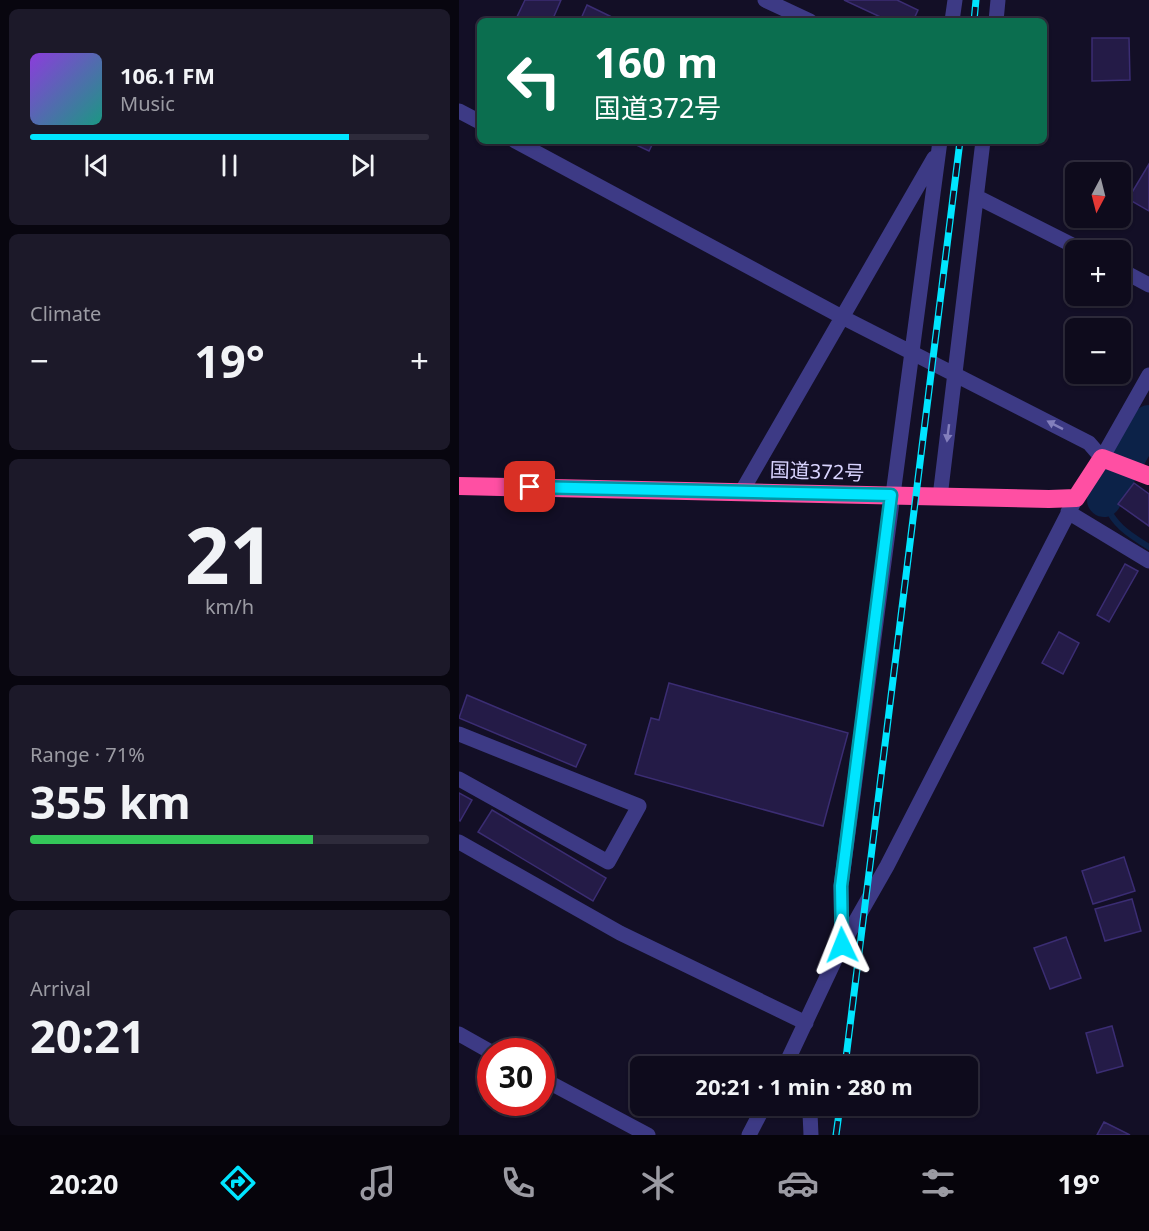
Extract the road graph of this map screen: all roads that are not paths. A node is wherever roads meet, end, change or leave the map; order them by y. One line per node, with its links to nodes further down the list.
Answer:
1 (765, 0): 4 (street)
2 (955, 0): 5 (street)
3 (998, 0): 6 (street)
4 (804, 18)
5 (952, 18)
6 (996, 18)
7 (459, 111): 8 (street)
8 (477, 120)
9 (521, 144): 16 (street)
10 (983, 144): 12 (street)
11 (939, 146): 16 (street); 17 (street)
12 (977, 197): 13 (street); 18 (street)
13 (1065, 241)
14 (1131, 275): 15 (street)
15 (1149, 285)
16 (842, 317): 17 (street); 23 (street)
17 (912, 352): 18 (street); 24 (street)
18 (955, 375): 20 (street, one-way to 18); 25 (street, one-way to 25)
19 (1149, 375): 20 (street)
20 (1110, 461): 21 (highway); 26 (highway)
21 (1149, 476)
22 (459, 486): 23 (highway, 国道372号)
23 (742, 491): 24 (highway, 国道372号)
24 (891, 495): 25 (highway, 国道372号); 31 (street)
25 (940, 497): 26 (highway, 国道372号)
26 (1072, 505): 27 (street); 31 (street)
27 (1149, 561)
28 (459, 734): 29 (street)
29 (459, 778)
30 (459, 842): 32 (street)
31 (842, 945): 32 (street)
32 (806, 1023): 35 (street)
33 (459, 1034): 34 (street)
34 (477, 1044)
35 (790, 1056)
36 (555, 1085): 39 (street)
37 (759, 1116): 40 (street)
38 (810, 1116): 41 (street)
39 (648, 1135)
40 (749, 1135)
41 (811, 1135)

